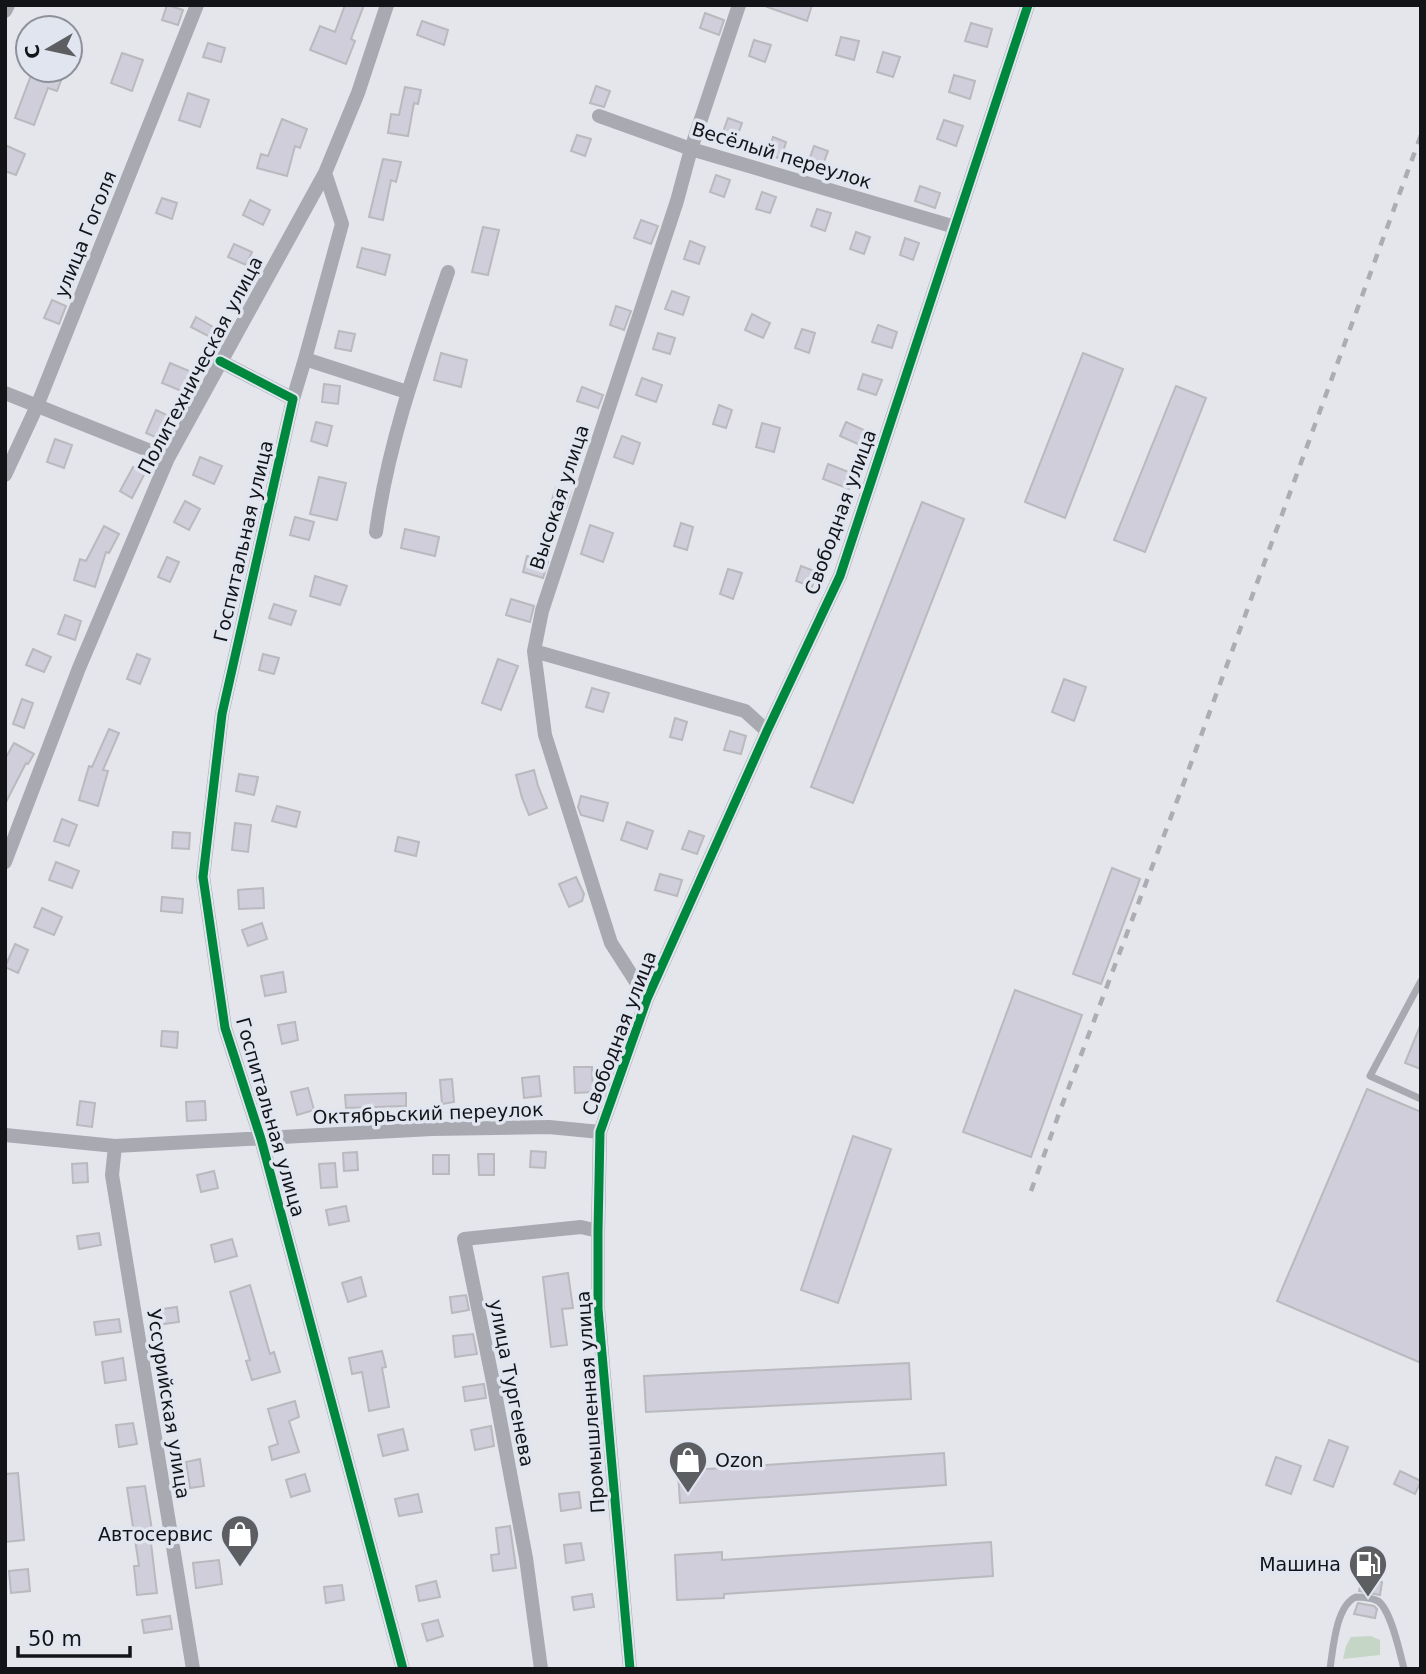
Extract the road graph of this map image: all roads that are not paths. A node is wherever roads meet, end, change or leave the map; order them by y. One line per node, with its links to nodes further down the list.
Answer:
1 (8, 5): 6 (street)
2 (197, 5): 17 (street, улица Гоголя)
3 (387, 5): 9 (street, Политехническая улица)
4 (739, 5): 8 (street, Высокая улица)
5 (1028, 5): 10 (street, Свободная улица)
6 (5, 11)
7 (599, 116): 8 (street, Весёлый переулок)
8 (691, 149): 10 (street, Весёлый переулок); 21 (street, Высокая улица)
9 (326, 173): 12 (street, Госпитальная улица); 13 (street, Политехническая улица)
10 (955, 227): 22 (street, Свободная улица)
11 (448, 272): 14 (street)
12 (304, 359): 14 (street); 16 (street, Госпитальная улица)
13 (220, 361): 16 (street); 18 (street, Политехническая улица)
14 (407, 392): 20 (street)
15 (5, 393): 17 (street)
16 (293, 399): 29 (street, Госпитальная улица)
17 (37, 406): 18 (street); 19 (street, улица Гоголя)
18 (169, 458): 23 (street, Политехническая улица)
19 (5, 475)
20 (376, 532)
21 (534, 651): 22 (street); 25 (street, Высокая улица)
22 (767, 731): 25 (street, Свободная улица)
23 (5, 862)
24 (1421, 981): 26 (lane)
25 (647, 999): 27 (street, Свободная улица)
26 (1421, 1099)
27 (600, 1132): 29 (street, Октябрьский переулок); 31 (street, Промышленная улица)
28 (5, 1135): 30 (street, Октябрьский переулок)
29 (261, 1139): 30 (street, Октябрьский переулок); 33 (street, Госпитальная улица)
30 (115, 1146): 32 (street, Уссурийская улица)
31 (598, 1231): 34 (street, улица Тургенева); 35 (street, Промышленная улица)
32 (194, 1669)
33 (403, 1669)
34 (541, 1669)
35 (630, 1669)
36 (1330, 1669): 37 (lane)
37 (1404, 1669)

